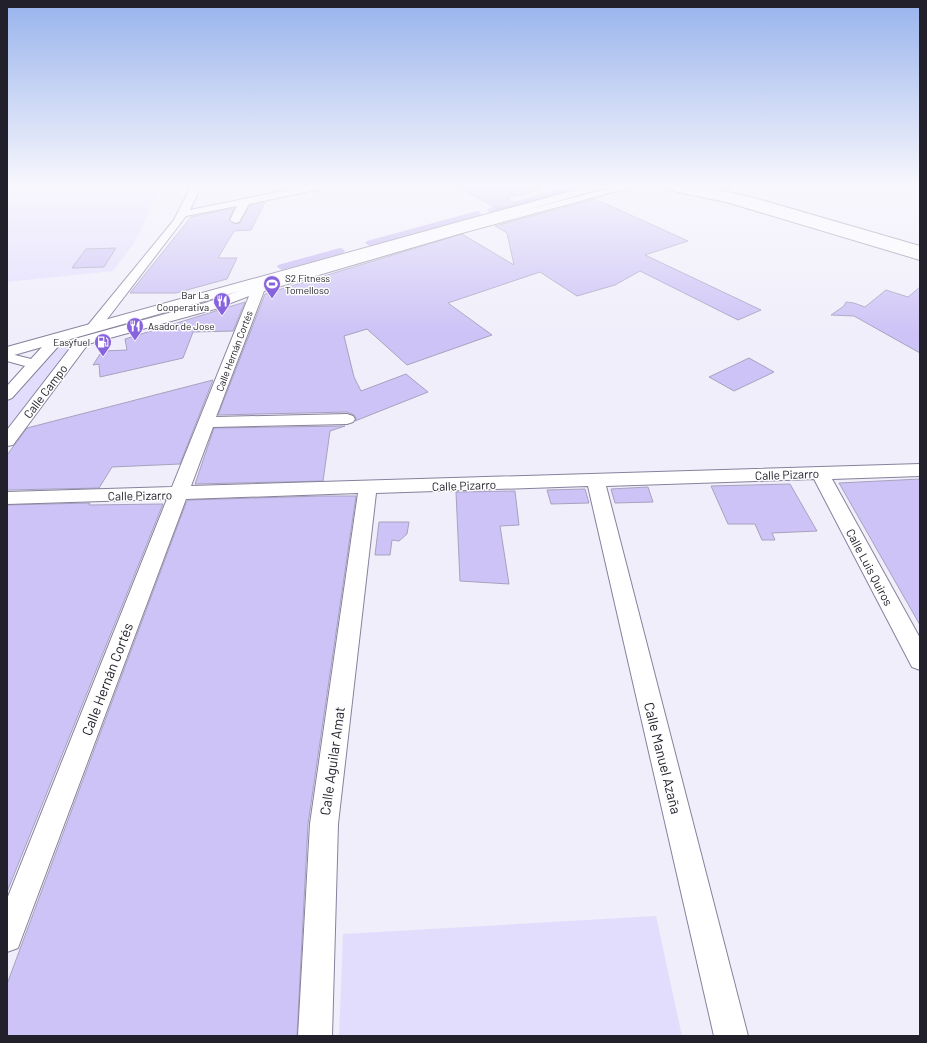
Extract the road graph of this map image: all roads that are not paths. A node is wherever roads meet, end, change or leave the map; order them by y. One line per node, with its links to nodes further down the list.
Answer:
1 (166, 235): 9 (street)
2 (430, 235): 8 (highway)
3 (441, 235): 8 (street)
4 (845, 235): 7 (street)
5 (868, 235): 6 (highway)
6 (920, 250)
7 (920, 257)
8 (260, 284): 9 (highway); 19 (street, Calle Hernán Cortés); 20 (street, Calle Campo)
9 (92, 328): 10 (highway)
10 (58, 338): 11 (highway); 13 (street, Calle Campo)
11 (7, 352)
12 (7, 357): 13 (street)
13 (28, 362): 14 (street); 15 (street, Calle Campo)
14 (7, 370)
15 (23, 377): 16 (street); 17 (street, Calle Campo)
16 (7, 378)
17 (7, 395)
18 (347, 420): 19 (street)
19 (207, 422): 25 (street, Calle Hernán Cortés)
20 (7, 441)
21 (920, 470): 22 (street, Calle Pizarro)
22 (820, 473): 23 (street, Calle Pizarro); 27 (street, Calle Luis Quiros)
23 (596, 481): 24 (street, Calle Pizarro); 30 (street, Calle Manuel Azaña)
24 (368, 488): 25 (street, Calle Pizarro); 29 (street, Calle Aguilar Amat)
25 (178, 494): 26 (street, Calle Pizarro); 28 (street, Calle Hernán Cortés)
26 (7, 498)
27 (920, 660)
28 (7, 937)
29 (315, 1036)
30 (731, 1036)

